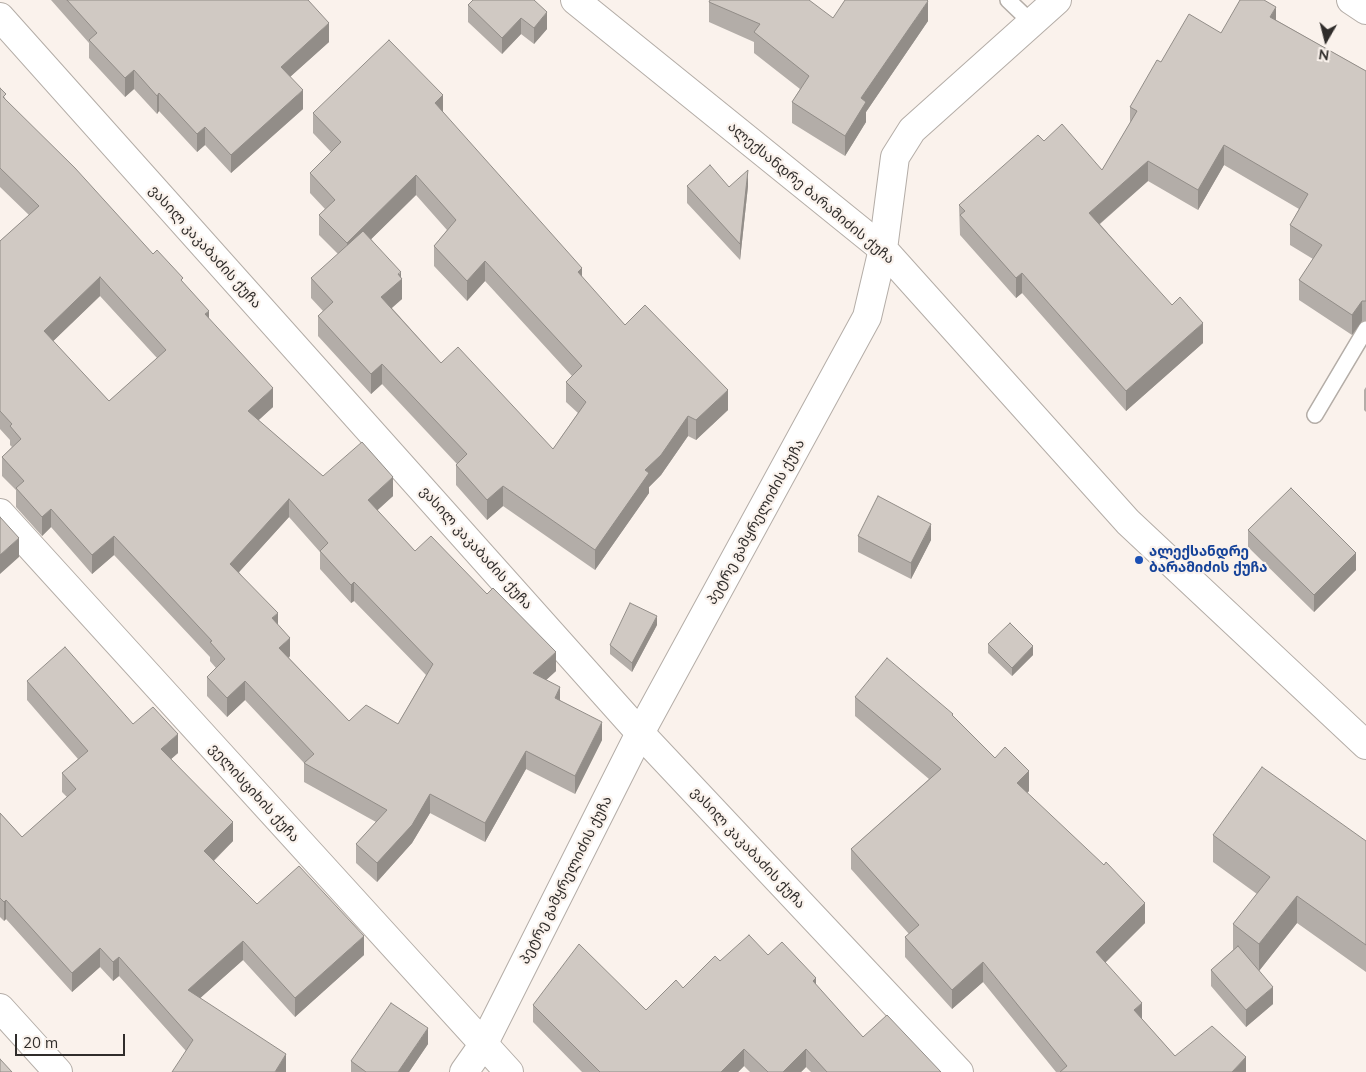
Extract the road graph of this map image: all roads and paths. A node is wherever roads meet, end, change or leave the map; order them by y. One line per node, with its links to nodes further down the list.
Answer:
1 (575, 0): 8 (street, ალექსანდრე ბარამიძის ქუჩა)
2 (1008, 0): 7 (lane)
3 (1057, 0): 7 (street, პეტრე გამყრელიძის ქუჩა)
4 (1352, 0): 5 (street)
5 (1366, 10)
6 (0, 17): 12 (street, ვასილ კაკაბაძის ქუჩა)
7 (1032, 23): 8 (street, პეტრე გამყრელიძის ქუჩა)
8 (883, 249): 12 (street, პეტრე გამყრელიძის ქუჩა); 13 (street, ალექსანდრე ბარამიძის ქუჩა)
9 (1366, 329): 10 (lane)
10 (1316, 415)
11 (0, 513): 15 (street, ველისციხის ქუჩა)
12 (640, 732): 15 (street, პეტრე გამყრელიძის ქუჩა); 19 (street, ვასილ კაკაბაძის ქუჩა)
13 (1366, 745)
14 (0, 1008): 16 (street)
15 (483, 1045): 17 (street, პეტრე გამყრელიძის ქუჩა); 18 (street, ველისციხის ქუჩა)
16 (58, 1072)
17 (464, 1072)
18 (509, 1072)
19 (959, 1072)

